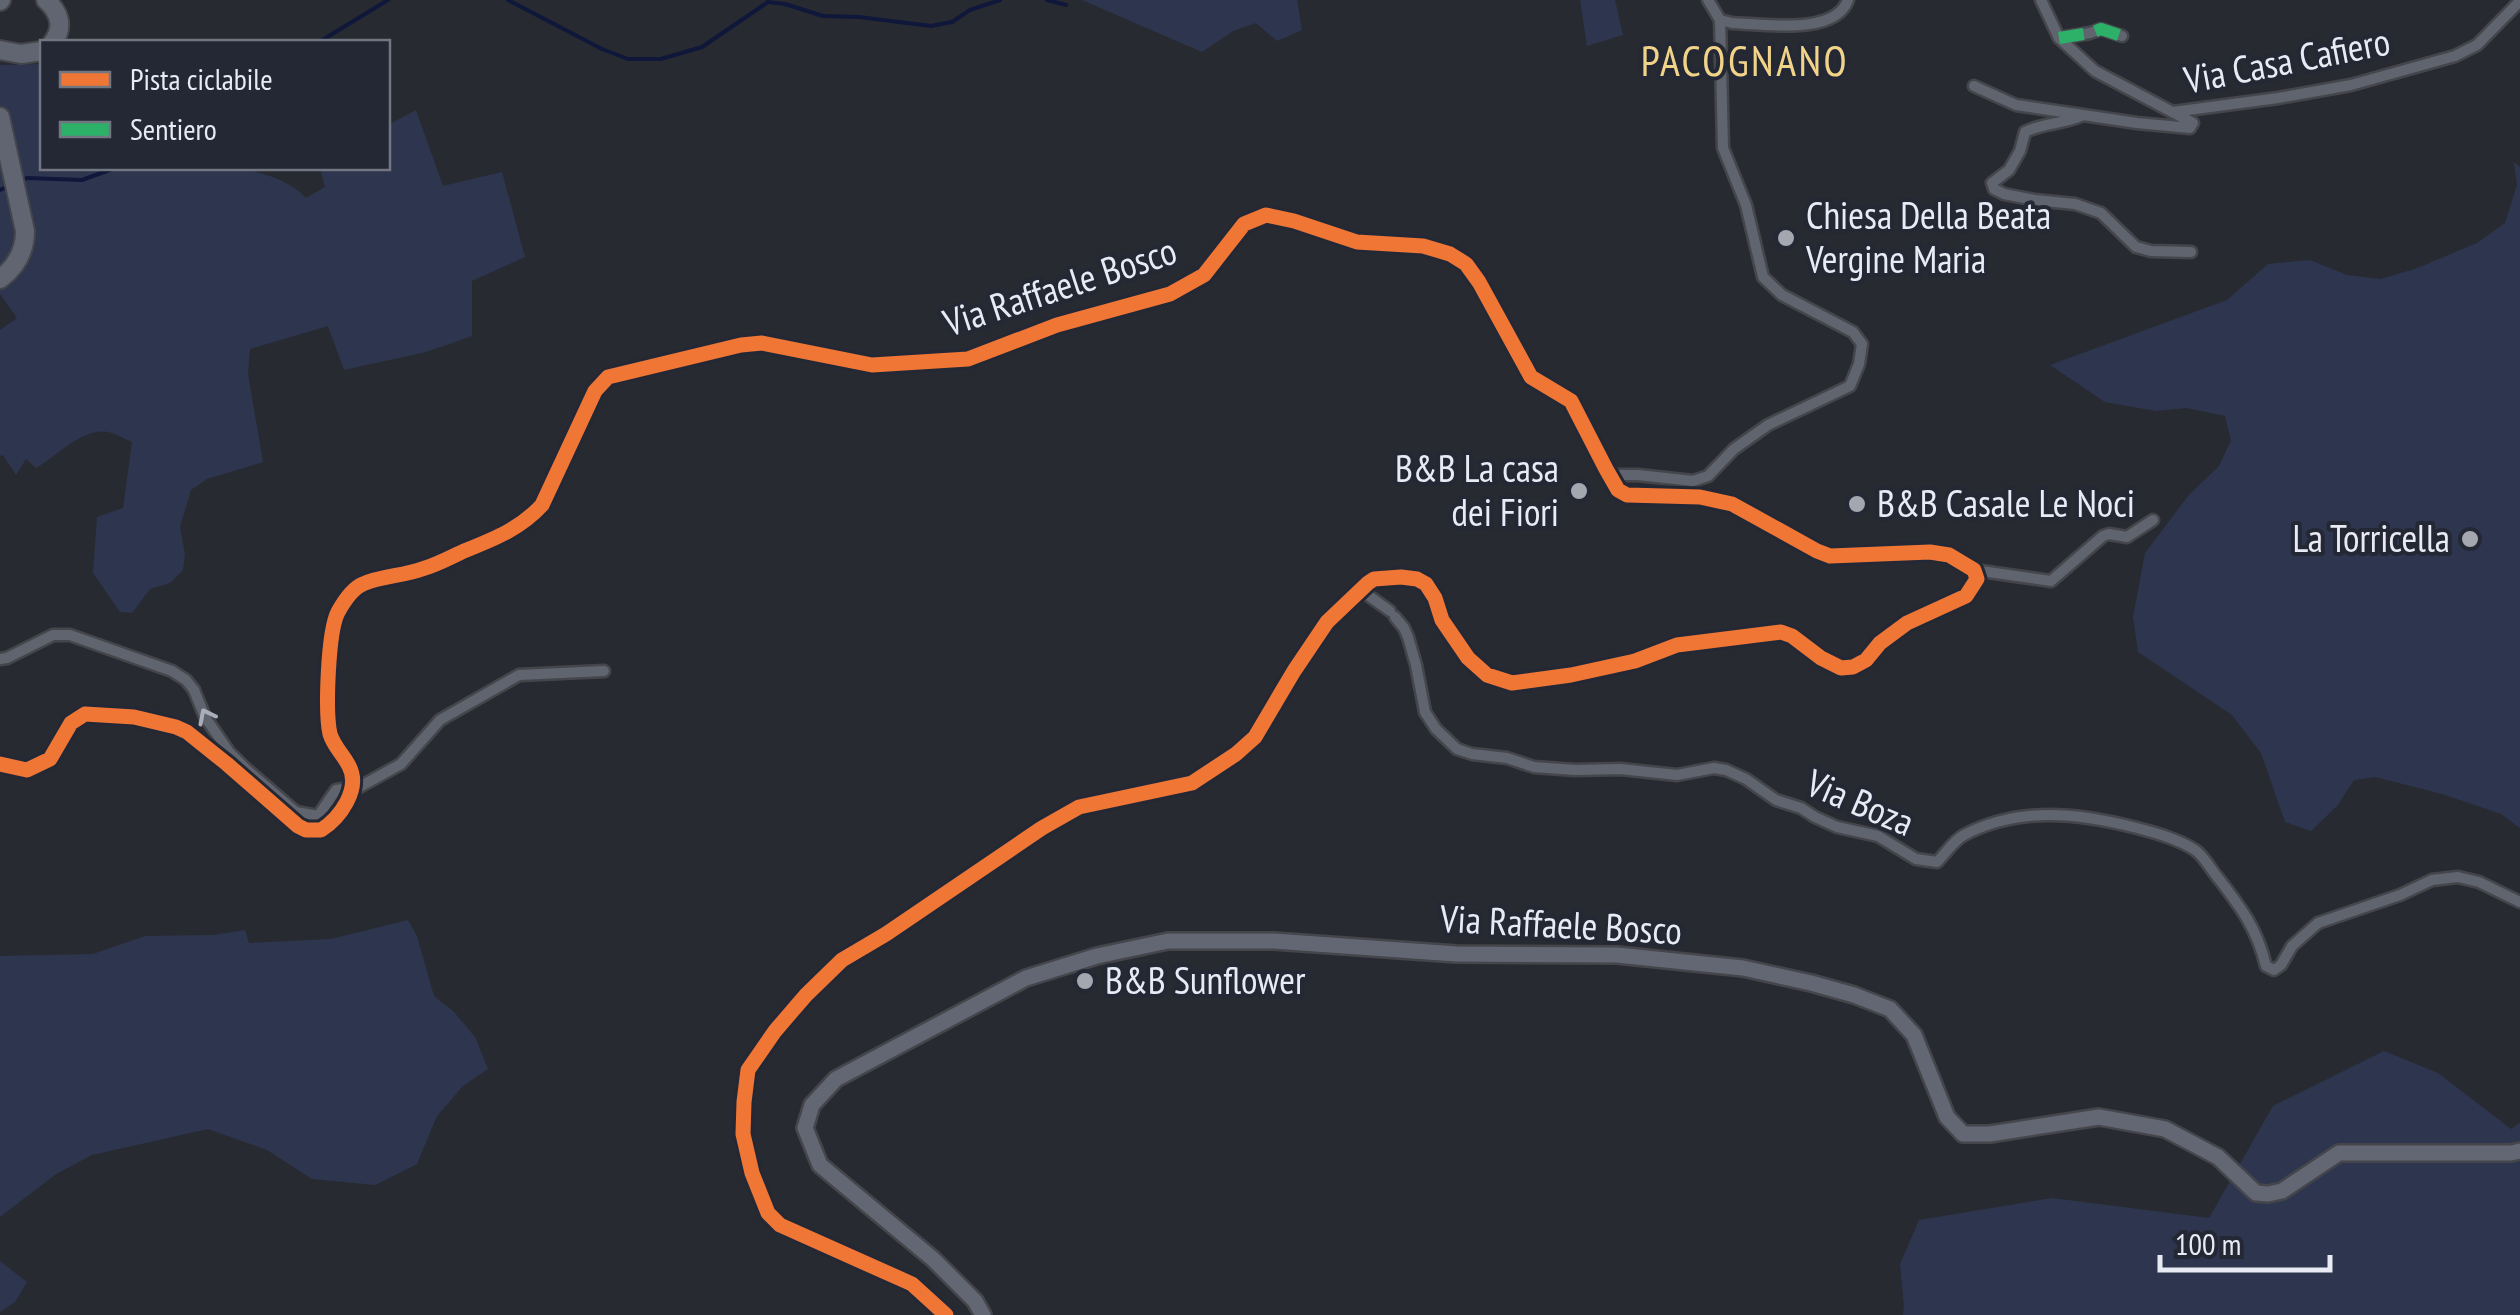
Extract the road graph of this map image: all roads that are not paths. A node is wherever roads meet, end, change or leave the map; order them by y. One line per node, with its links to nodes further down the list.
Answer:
1 (46, 0): 7 (main road)
2 (1708, 0): 6 (street)
3 (1848, 0): 6 (street)
4 (2041, 0): 9 (street)
5 (2520, 0): 13 (street, Via Casa Cafiero)
6 (1720, 20): 18 (street)
7 (57, 35)
8 (2122, 36): 9 (street)
9 (2059, 38): 13 (street)
10 (0, 50): 11 (main road)
11 (40, 51)
12 (1974, 86): 14 (street, Via Casa Cafiero)
13 (2172, 112): 14 (street, Via Casa Cafiero)
14 (2083, 115): 16 (street)
15 (0, 117): 17 (main road)
16 (2191, 252)
17 (0, 279)
18 (1610, 475): 20 (street); 25 (street, Via Raffaele Bosco)
19 (2153, 520): 20 (street)
20 (1974, 570): 21 (street)
21 (1362, 587): 26 (street, Via Boza); 28 (street)
22 (0, 659): 25 (street, one-way to 22)
23 (604, 671): 25 (street)
24 (0, 764): 25 (street)
25 (352, 792)
26 (2520, 902)
27 (2520, 1151): 29 (street, Via Raffaele Bosco)
28 (946, 1315)
29 (983, 1315)

